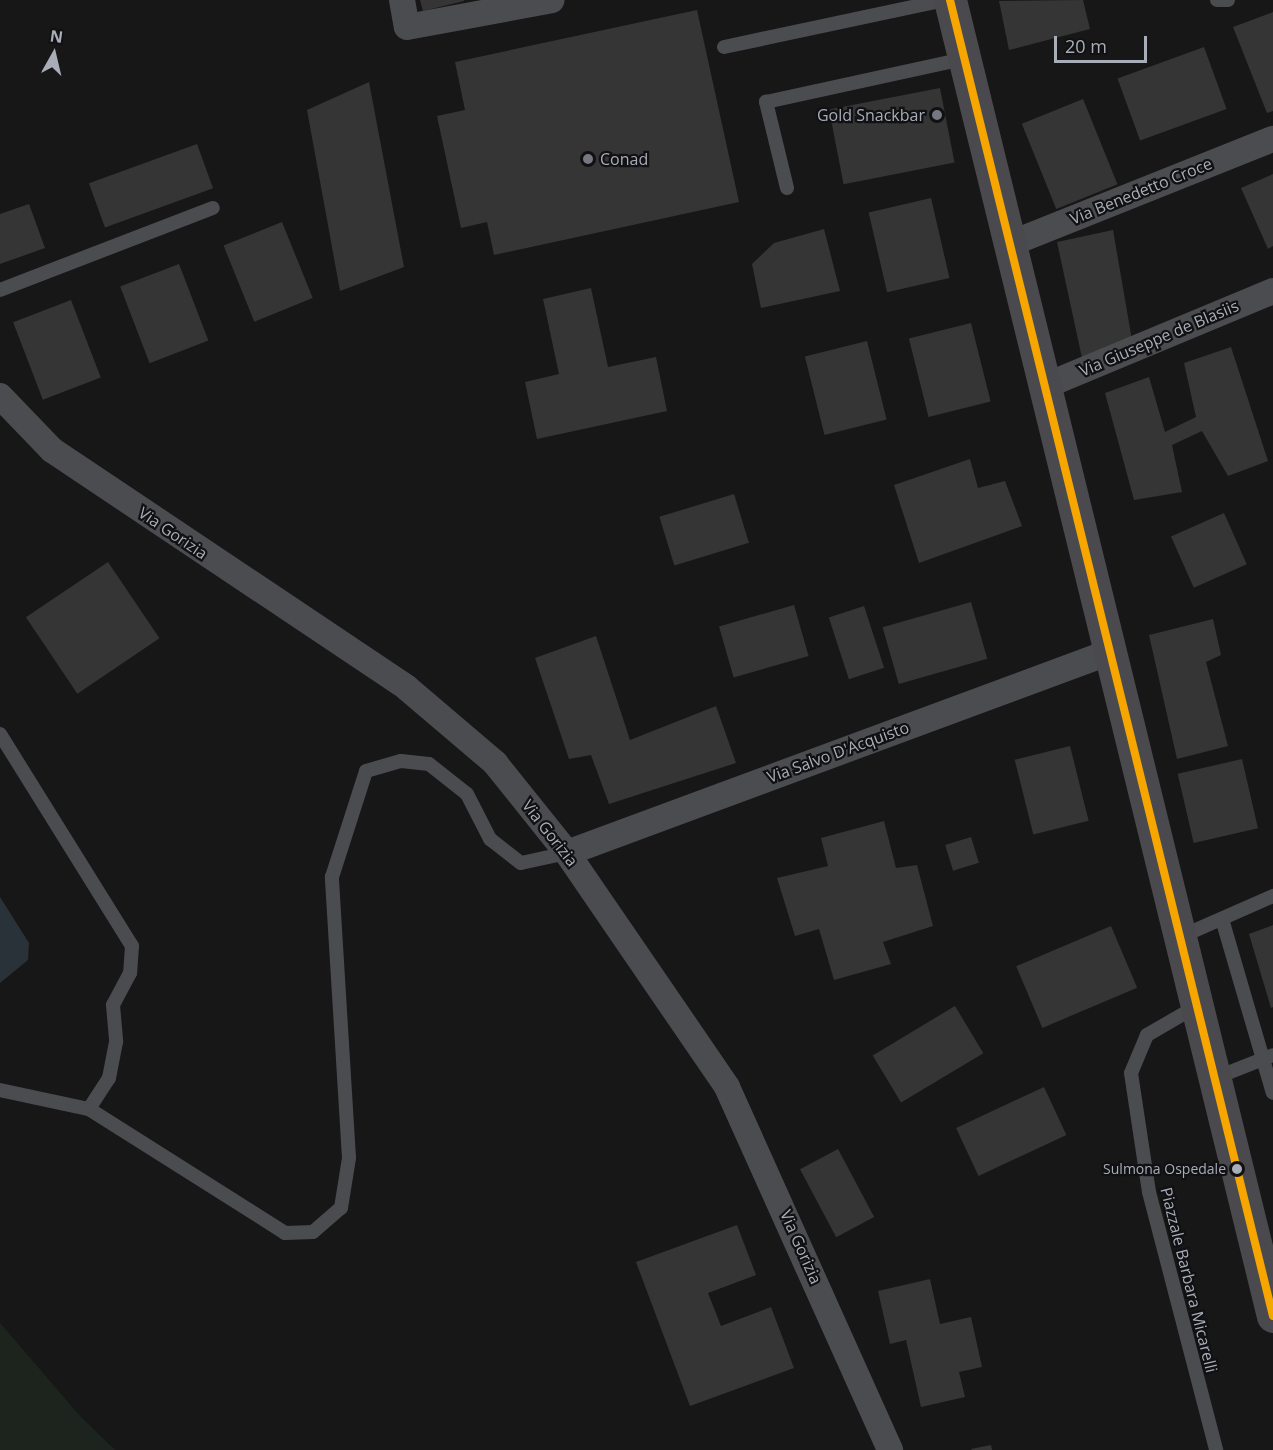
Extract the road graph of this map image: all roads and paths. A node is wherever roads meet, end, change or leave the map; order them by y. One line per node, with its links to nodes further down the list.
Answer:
1 (402, 0): 2 (street)
2 (552, 0)
3 (948, 0): 6 (lane); 7 (main road)
4 (1217, 0): 5 (lane)
5 (1228, 0)
6 (724, 47)
7 (964, 59): 9 (lane); 11 (main road)
8 (1273, 139): 11 (street, Via Benedetto Croce)
9 (787, 188)
10 (213, 208): 12 (lane)
11 (1010, 244): 14 (main road)
12 (0, 290)
13 (1273, 291): 14 (street, Via Giuseppe de Blasiis)
14 (1045, 386): 16 (main road)
15 (0, 396): 18 (street, Via Gorizia)
16 (1110, 652): 18 (street, Via Salvo D'Acquisto); 21 (main road)
17 (0, 734): 27 (lane)
18 (567, 853): 27 (lane); 29 (street, Via Gorizia)
19 (1273, 896): 20 (lane)
20 (1222, 919): 21 (lane); 23 (lane)
21 (1180, 937): 22 (main road)
22 (1197, 1006): 24 (main road); 30 (lane, Piazzale Barbara Micarelli)
23 (1268, 1056): 24 (lane); 26 (lane)
24 (1215, 1078): 28 (main road)
25 (0, 1090): 27 (lane)
26 (1273, 1093)
27 (89, 1109)
28 (1273, 1316)
29 (890, 1450)
30 (1216, 1450)

